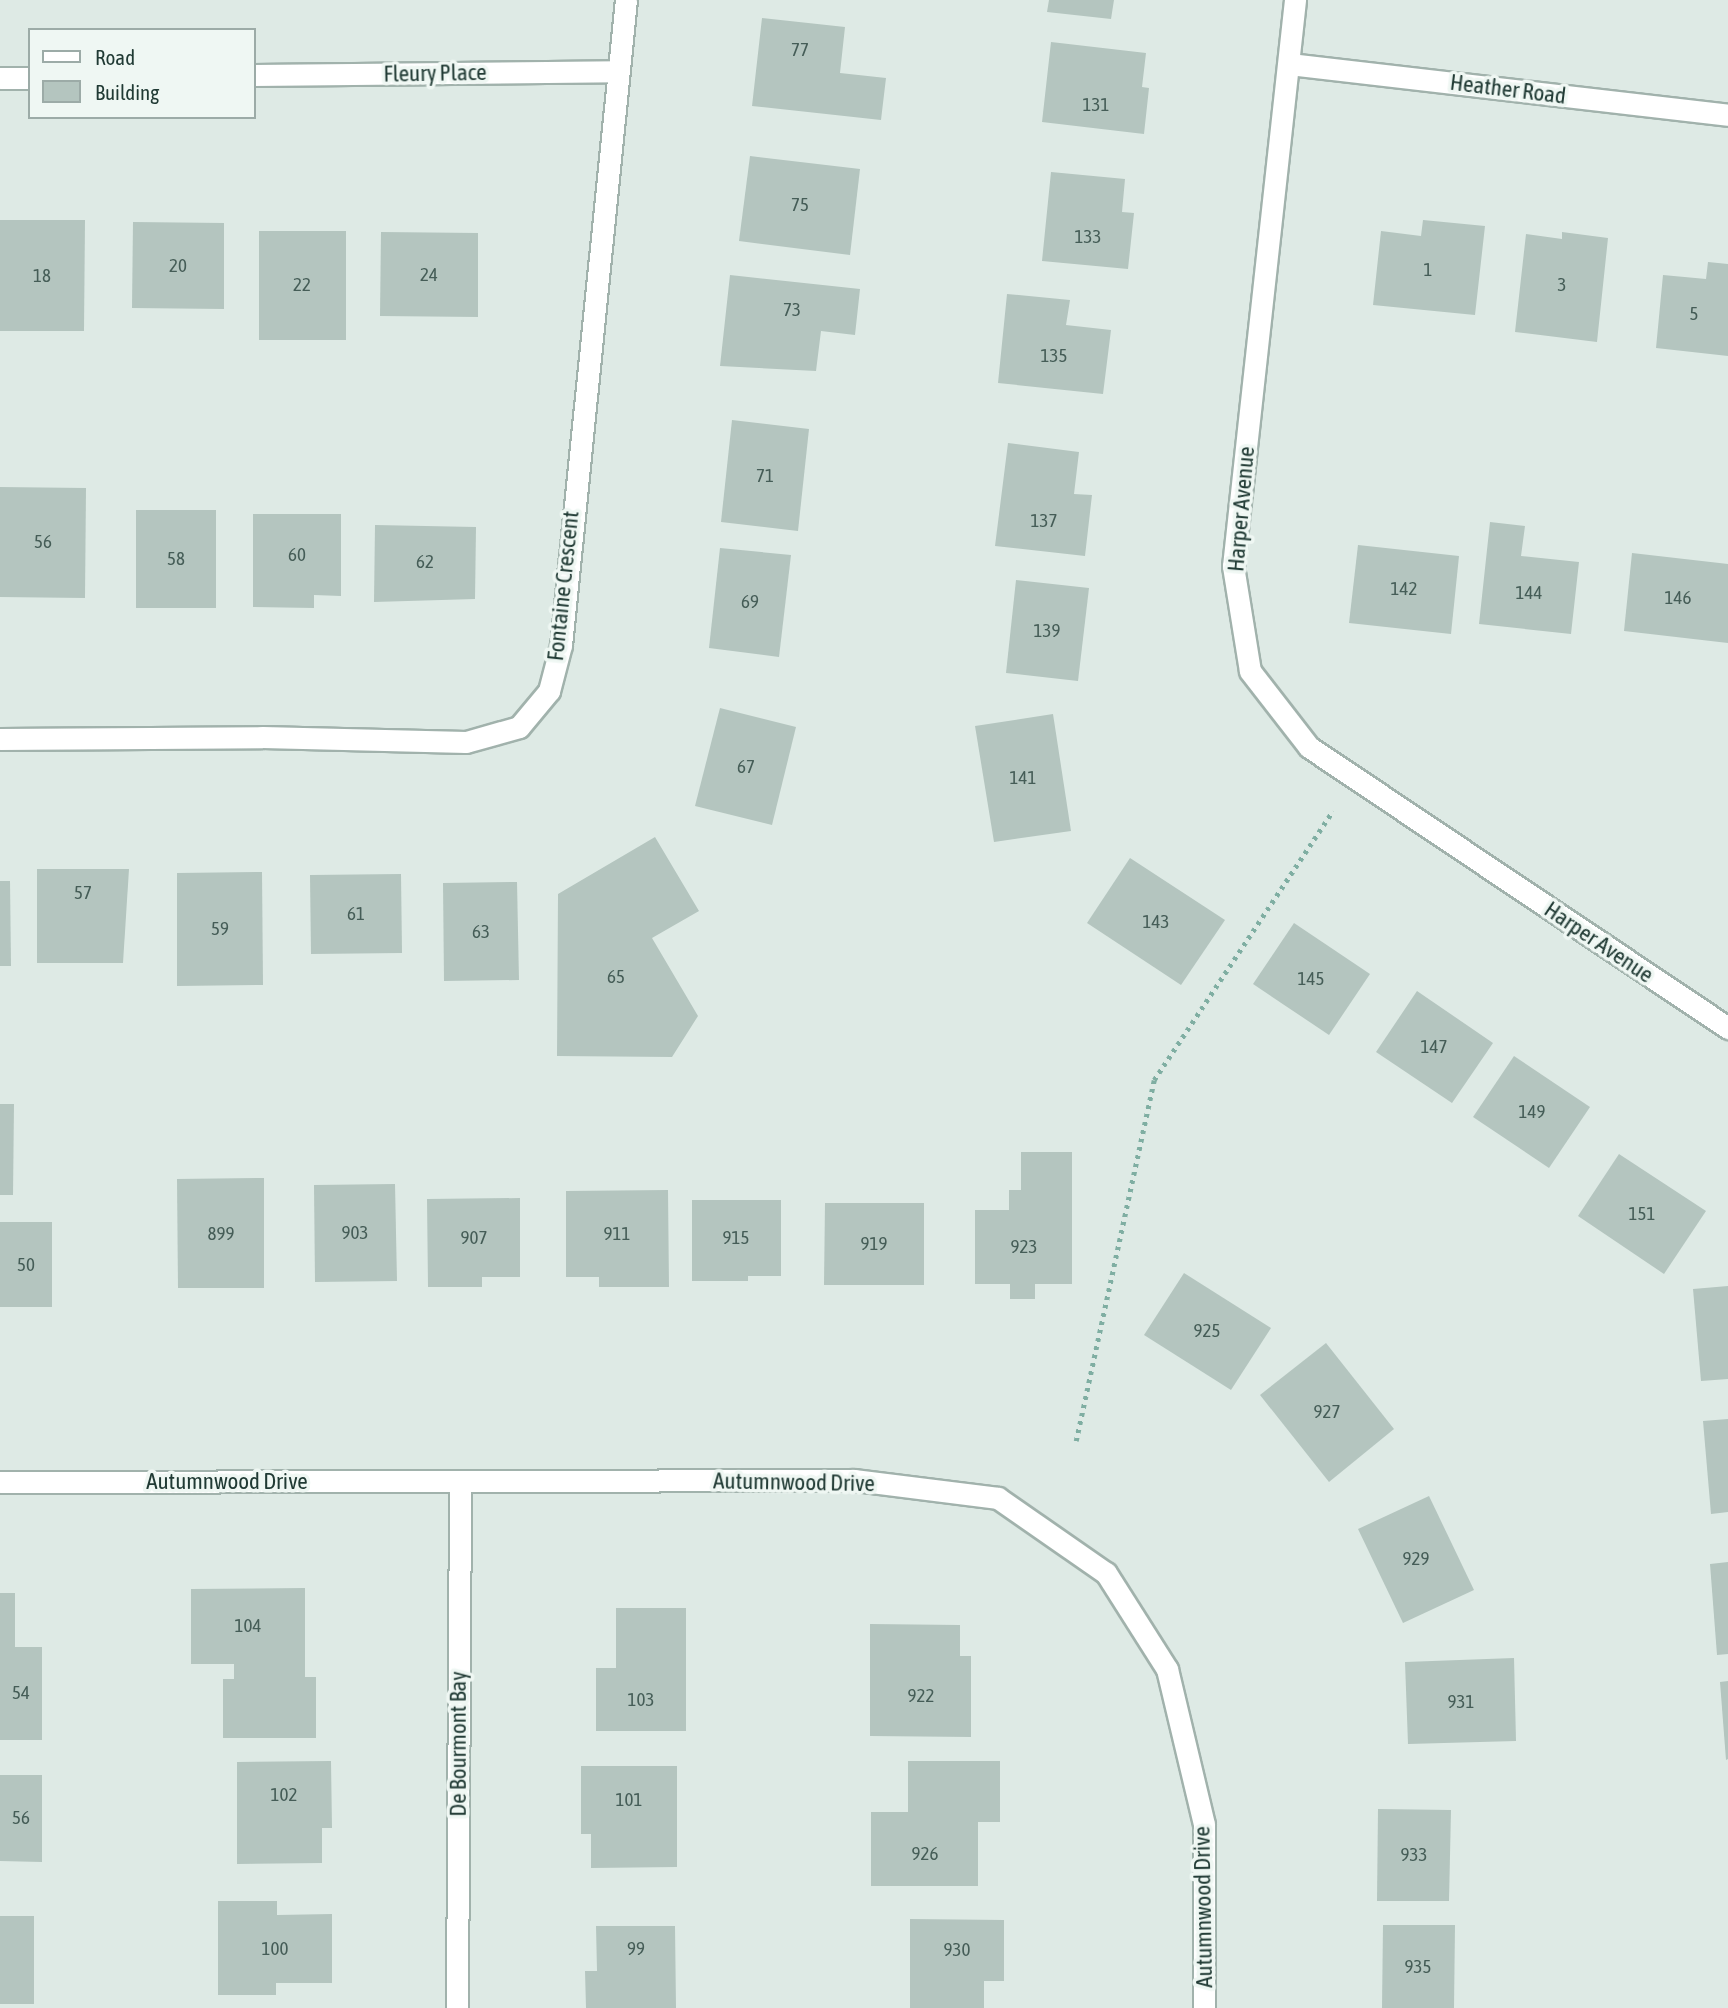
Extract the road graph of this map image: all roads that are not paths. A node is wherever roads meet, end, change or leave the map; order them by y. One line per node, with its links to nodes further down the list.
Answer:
1 (626, 0): 4 (street, Fontaine Crescent)
2 (1295, 0): 3 (street, Harper Avenue)
3 (1289, 64): 8 (street, Heather Road); 10 (street, Harper Avenue)
4 (617, 71): 5 (street, Fleury Place); 9 (street, Fontaine Crescent)
5 (256, 75)
6 (0, 78): 7 (street)
7 (28, 78)
8 (1728, 115)
9 (0, 739)
10 (1728, 1028)
11 (460, 1481): 12 (street, Autumnwood Drive); 13 (street, De Bourmont Bay); 14 (street, Autumnwood Drive)
12 (0, 1482)
13 (457, 2008)
14 (1204, 2008)

